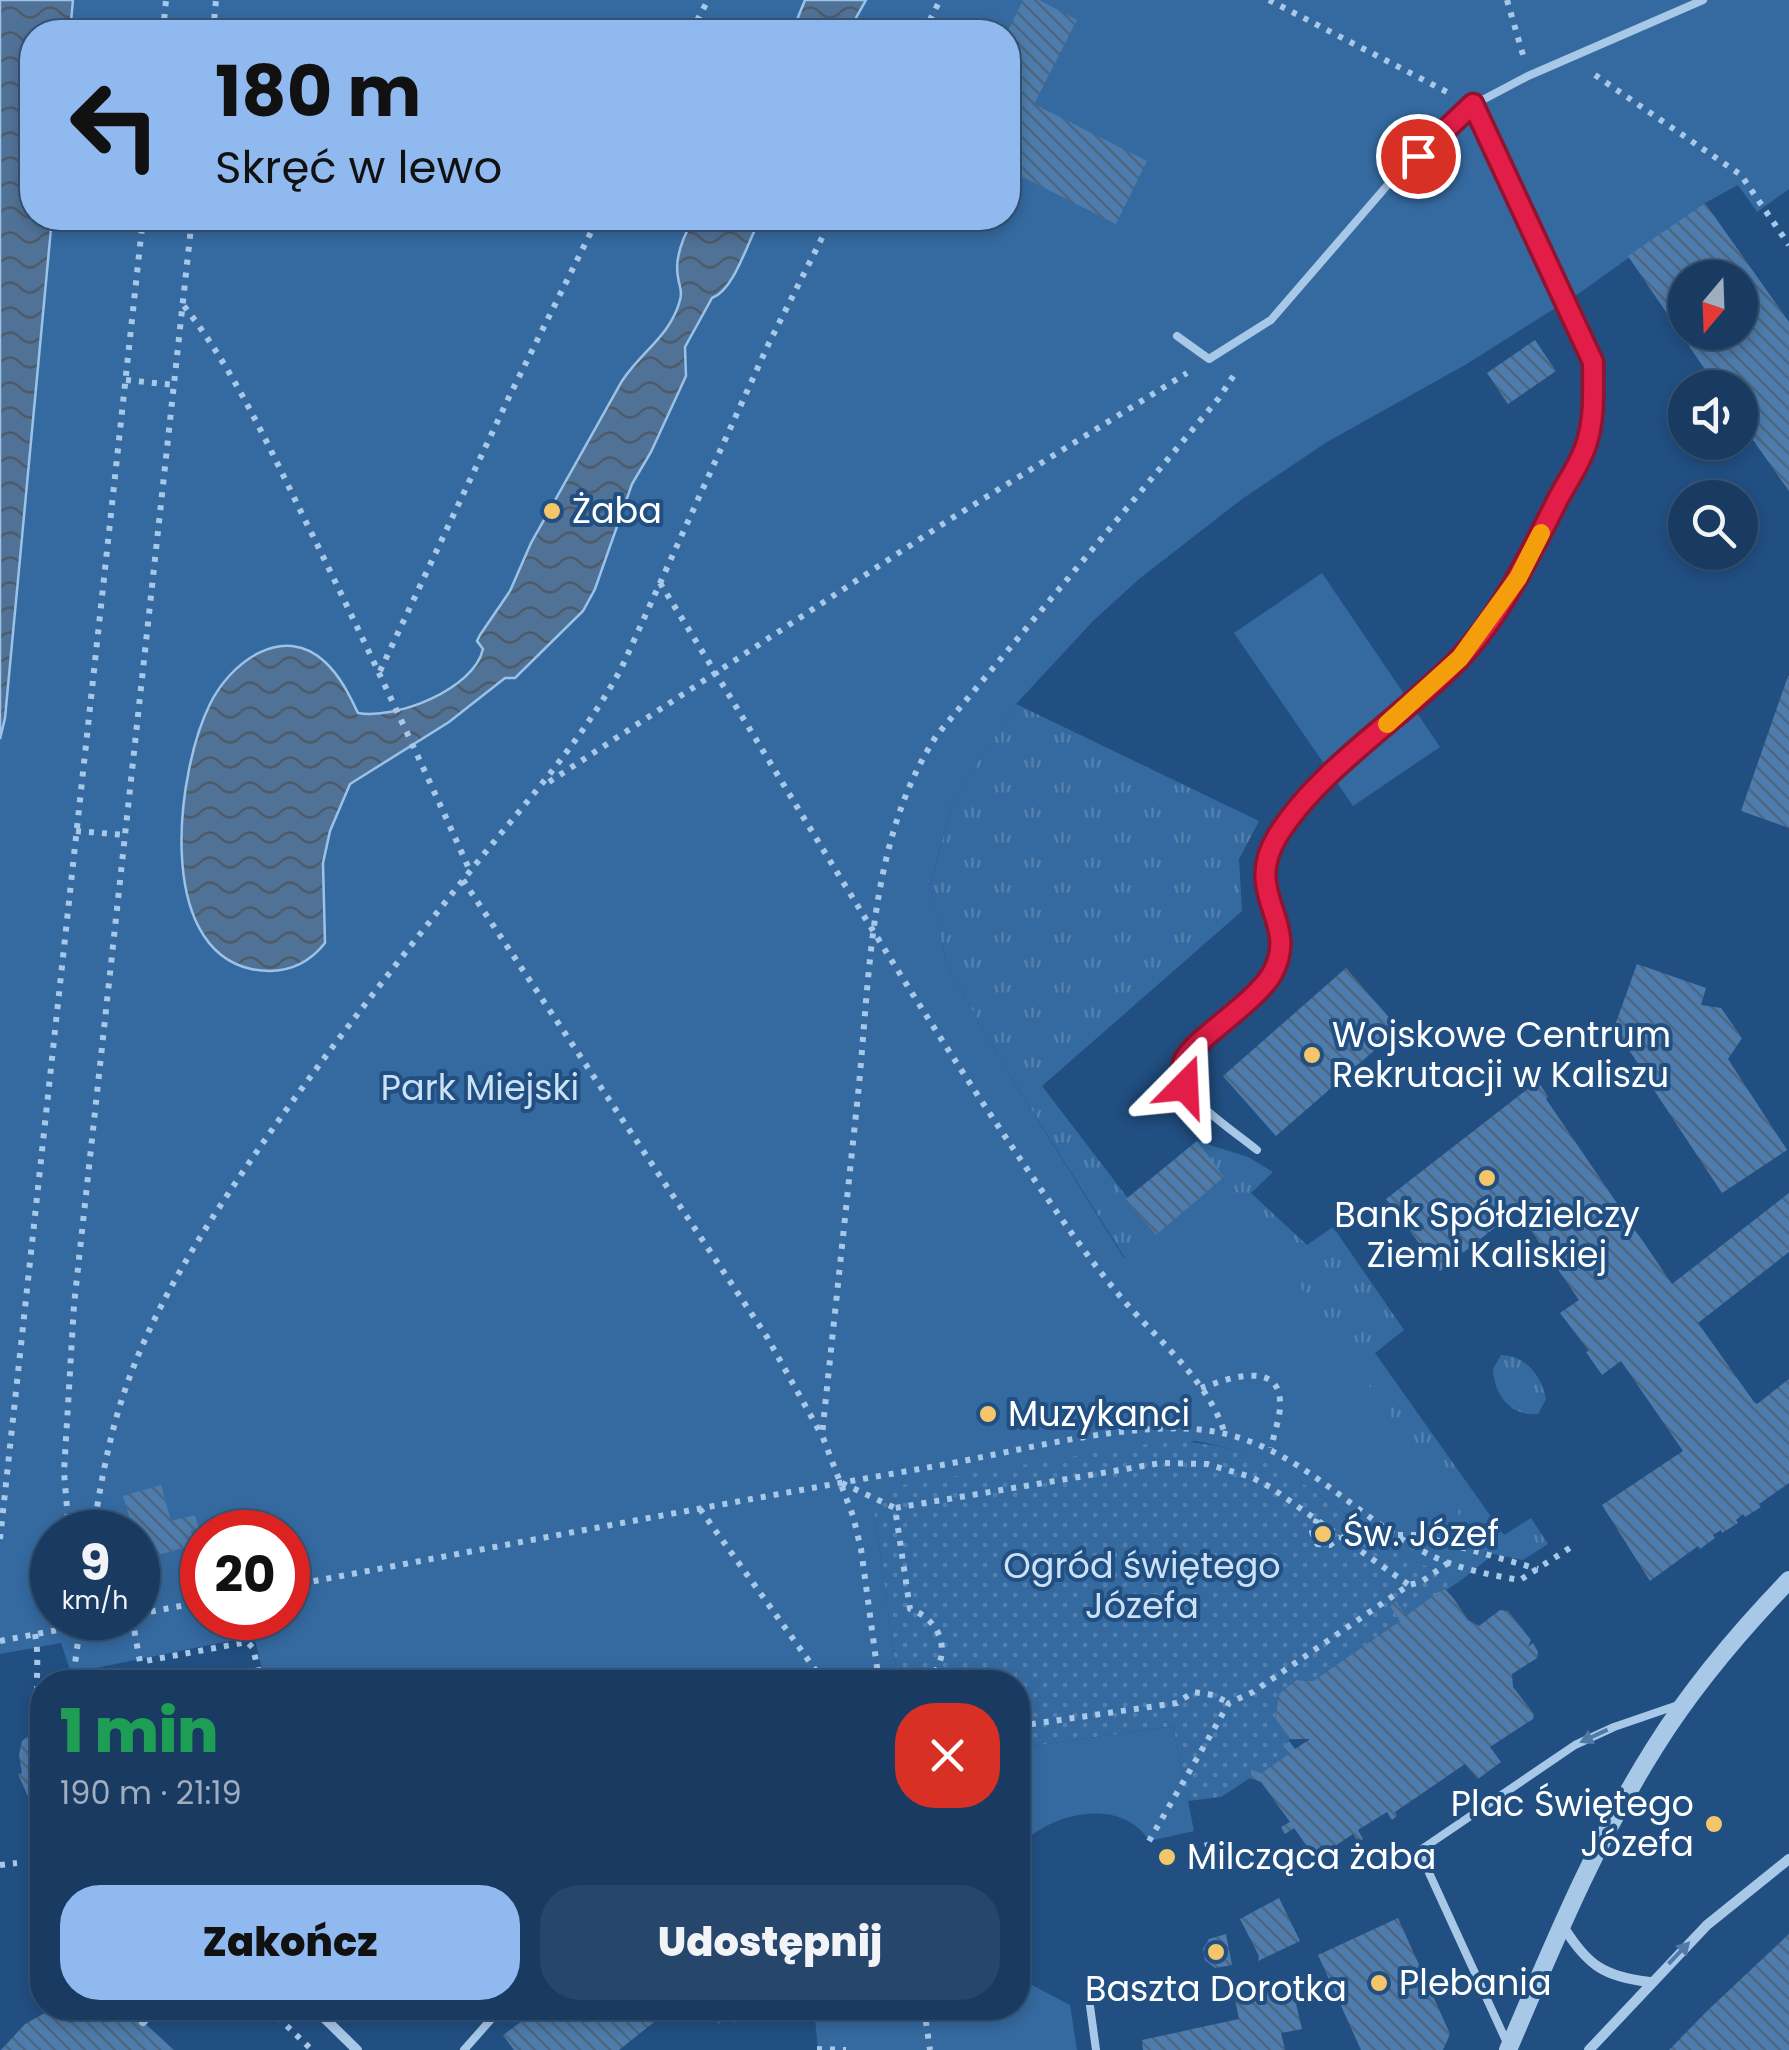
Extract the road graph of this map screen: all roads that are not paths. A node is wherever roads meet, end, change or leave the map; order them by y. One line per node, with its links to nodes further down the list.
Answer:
1 (1702, 0): 2 (lane)
2 (1473, 104): 3 (lane); 4 (lane)
3 (1177, 336)
4 (1257, 1150)
5 (1789, 1580): 6 (street)
6 (1685, 1702): 8 (street); 13 (lane, one-way to 13)
7 (1789, 1859): 9 (street, one-way to 7)
8 (1562, 1925): 9 (street); 13 (street)
9 (1650, 1982): 17 (street)
10 (1090, 2006): 16 (lane)
11 (326, 2020): 14 (street)
12 (490, 2020): 15 (lane)
13 (1508, 2048)
14 (357, 2050)
15 (464, 2050)
16 (1096, 2050)
17 (1588, 2050)

